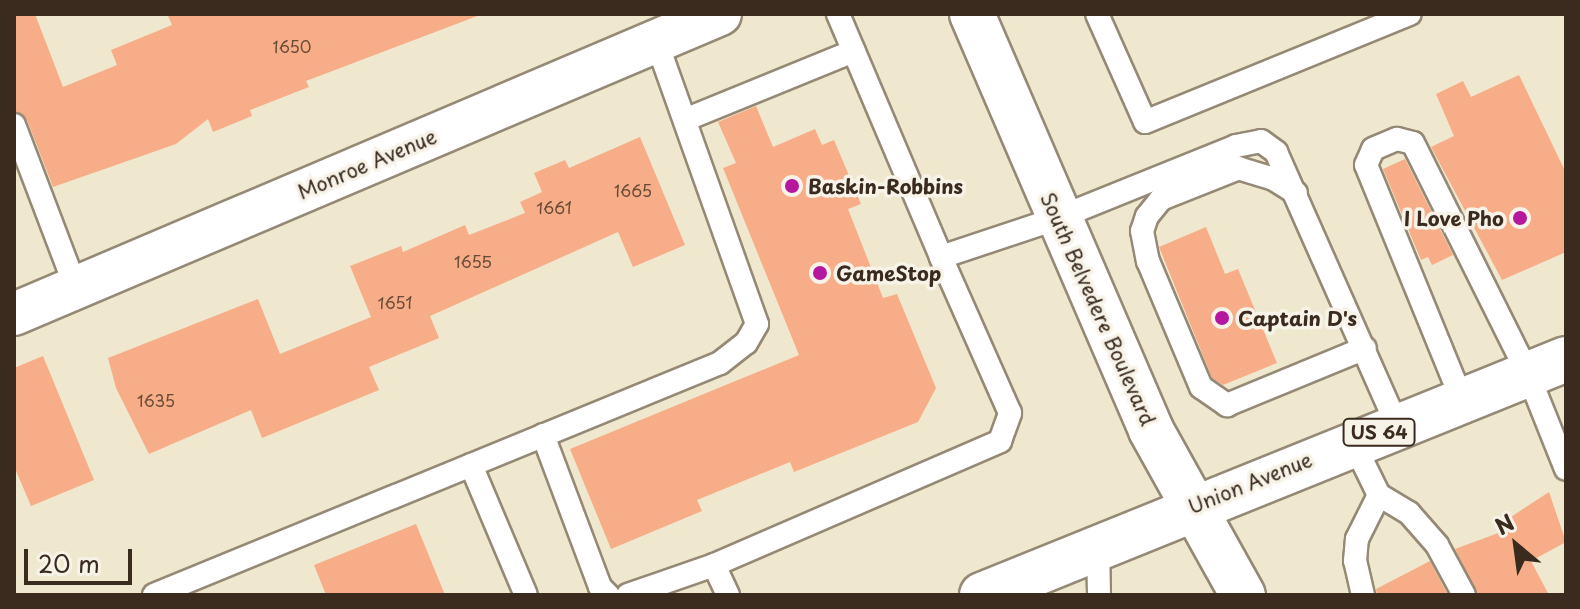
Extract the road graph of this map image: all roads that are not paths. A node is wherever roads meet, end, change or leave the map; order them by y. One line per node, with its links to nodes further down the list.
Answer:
1 (720, 14): 6 (street, Monroe Avenue)
2 (838, 14): 7 (lane)
3 (972, 14): 11 (street, South Belvedere Boulevard)
4 (1097, 14): 5 (lane)
5 (1410, 14)
6 (656, 41): 8 (lane); 13 (street, Monroe Avenue)
7 (854, 51): 8 (lane); 12 (lane)
8 (687, 119): 19 (lane)
9 (14, 125): 13 (lane)
10 (1297, 193): 11 (lane); 15 (lane); 15 (lane)
11 (1058, 218): 12 (lane); 24 (street, South Belvedere Boulevard)
12 (941, 257): 26 (lane)
13 (76, 288): 14 (street, Monroe Avenue)
14 (14, 314)
15 (1365, 348): 18 (lane)
16 (1547, 366): 17 (street, Union Avenue / US 64); 17 (lane); 22 (lane)
17 (1462, 400): 18 (street, Union Avenue / US 64)
18 (1397, 425): 20 (street, Union Avenue / US 64)
19 (543, 435): 21 (lane); 29 (lane)
20 (1353, 442): 23 (lane); 24 (street, Union Avenue / US 64)
21 (471, 465): 27 (lane); 28 (lane)
22 (1566, 469)
23 (1379, 495): 35 (lane); 36 (lane)
24 (1193, 506): 25 (street, Union Avenue / US 64); 34 (street, South Belvedere Boulevard)
25 (1098, 546): 32 (street, Union Avenue / US 64); 33 (lane)
26 (714, 565): 30 (lane); 31 (lane)
27 (154, 595)
28 (526, 595)
29 (608, 595)
30 (628, 595)
31 (728, 595)
32 (982, 595)
33 (1099, 595)
34 (1243, 595)
35 (1363, 595)
36 (1464, 595)

